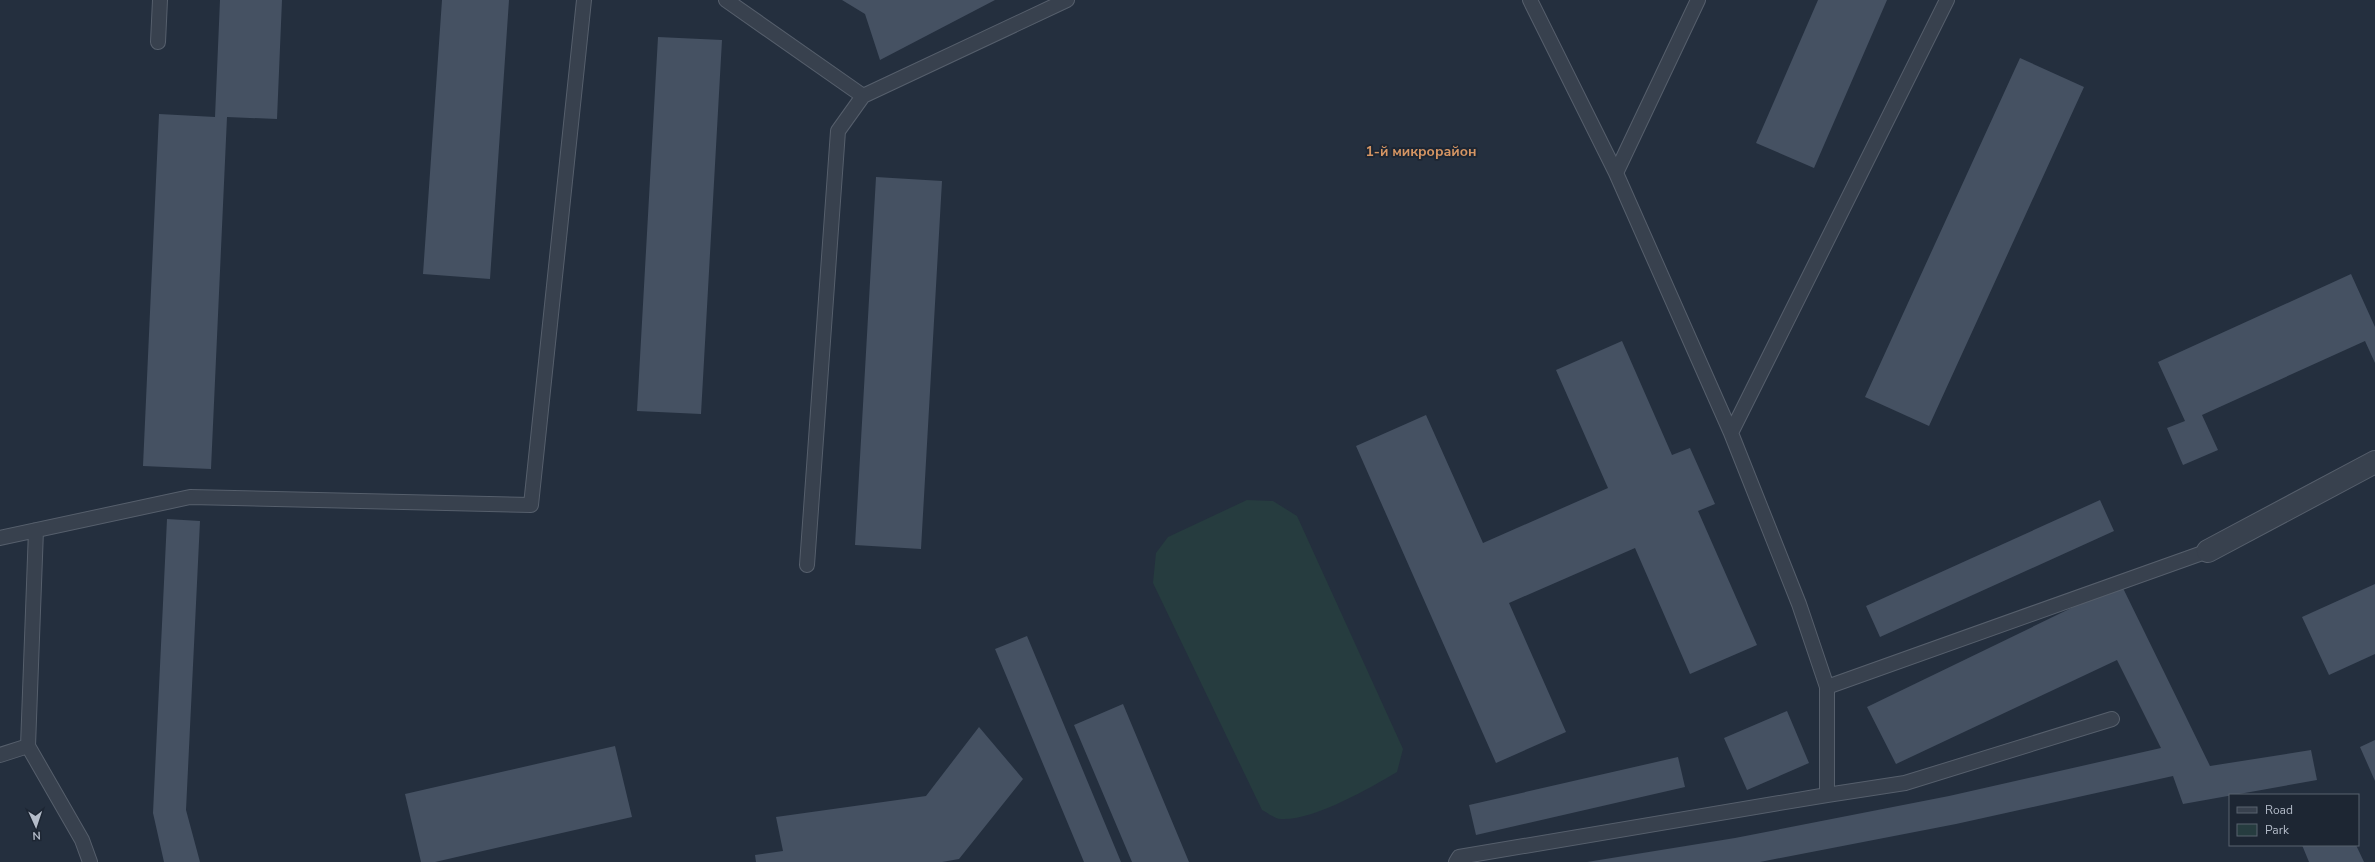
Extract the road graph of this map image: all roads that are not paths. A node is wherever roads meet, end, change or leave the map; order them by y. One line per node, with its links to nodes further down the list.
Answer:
1 (160, 0): 8 (lane)
2 (584, 0): 13 (lane)
3 (726, 0): 9 (lane)
4 (1067, 0): 9 (lane)
5 (1530, 0): 10 (lane)
6 (1698, 0): 10 (lane)
7 (1947, 0): 11 (lane)
8 (158, 42)
9 (863, 96): 16 (lane)
10 (1616, 173): 11 (lane)
11 (1731, 433): 17 (lane)
12 (2375, 462): 15 (street)
13 (36, 530): 14 (lane); 19 (lane)
14 (0, 538)
15 (2208, 551): 17 (lane)
16 (807, 565)
17 (1827, 688): 21 (lane)
18 (2112, 719): 21 (lane)
19 (28, 746): 20 (lane); 22 (lane)
20 (0, 755)
21 (1827, 796): 23 (lane)
22 (90, 862)
23 (1456, 862)

